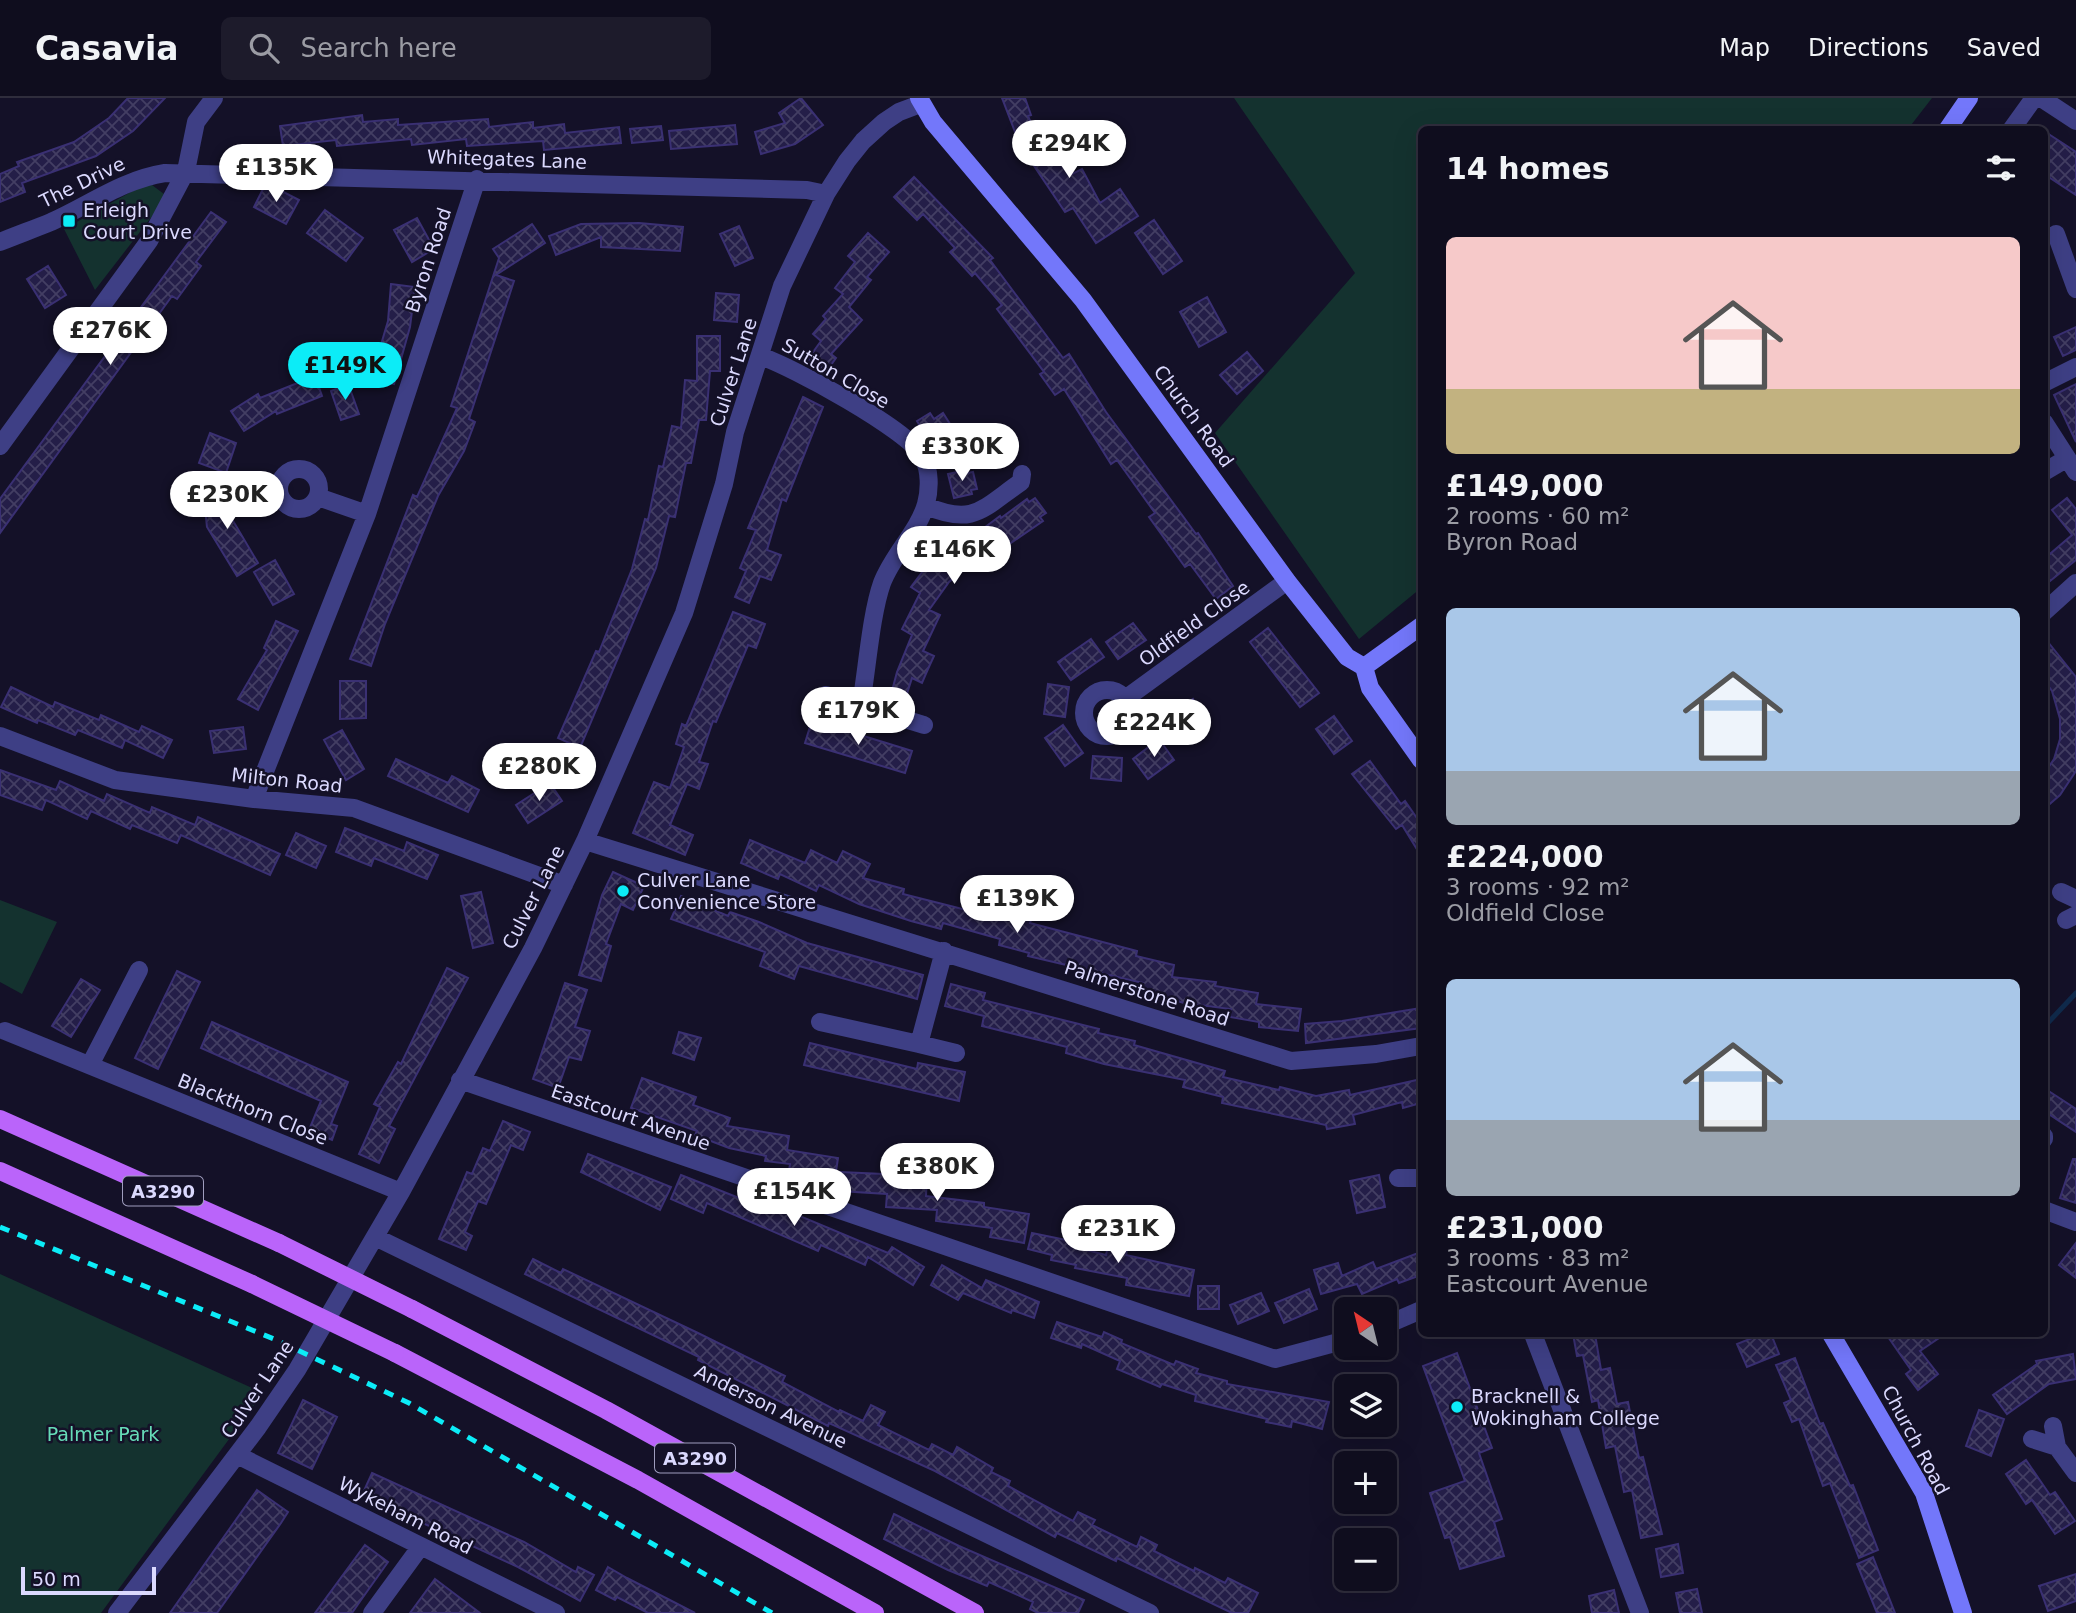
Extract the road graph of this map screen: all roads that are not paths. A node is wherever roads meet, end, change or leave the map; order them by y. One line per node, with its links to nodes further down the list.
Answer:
1 (214, 98): 9 (street)
2 (1969, 98): 7 (main road)
3 (2034, 98): 8 (street)
4 (2041, 98): 6 (street)
5 (920, 101): 11 (street, Culver Lane); 28 (main road, Church Road)
6 (2076, 121)
7 (1950, 126)
8 (2014, 126)
9 (186, 171): 10 (street, Whitegates Lane); 13 (street, The Drive); 20 (street)
10 (477, 179): 11 (street, Whitegates Lane); 27 (street, Byron Road)
11 (826, 194): 15 (street, Culver Lane)
12 (2056, 234): 14 (street)
13 (0, 242)
14 (2076, 289)
15 (760, 356): 21 (street, Sutton Close); 40 (street, Culver Lane)
16 (2076, 367): 17 (street)
17 (2048, 381)
18 (2048, 428): 22 (street)
19 (955, 434): 21 (street)
20 (0, 446)
21 (923, 456): 26 (street)
22 (2071, 465): 23 (street)
23 (2048, 471)
24 (1022, 474): 26 (street)
25 (318, 497): 27 (street)
26 (926, 506): 35 (street)
27 (367, 514): 39 (street, Byron Road)
28 (1287, 581): 32 (main road, Church Road); 34 (street, Oldfield Close)
29 (2076, 583): 30 (street)
30 (2048, 608)
31 (1418, 628): 32 (main road)
32 (1364, 667): 38 (main road, Church Road)
33 (826, 695): 35 (street)
34 (1125, 699)
35 (861, 704): 36 (street)
36 (924, 725)
37 (0, 736): 39 (street, Milton Road)
38 (1418, 756)
39 (254, 799): 41 (street, Milton Road)
40 (585, 841): 41 (street, Culver Lane); 42 (street, Palmerstone Road)
41 (564, 885): 50 (street, Culver Lane)
42 (944, 951): 46 (street); 47 (street, Palmerstone Road)
43 (139, 970): 49 (street)
44 (820, 1022): 46 (street)
45 (5, 1031): 49 (street, Blackthorn Close)
46 (919, 1044): 48 (street)
47 (1418, 1046)
48 (956, 1053)
49 (90, 1065): 55 (street, Blackthorn Close)
50 (460, 1080): 55 (street, Culver Lane); 63 (street, Eastcourt Avenue)
51 (0, 1119): 74 (main road, A3290, bridge)
52 (0, 1171): 73 (main road, A3290, bridge)
53 (1398, 1178): 54 (street)
54 (1418, 1178)
55 (401, 1192): 58 (street, Culver Lane)
56 (2048, 1212): 57 (street)
57 (2076, 1222)
58 (375, 1237): 67 (street, Culver Lane); 75 (street, Anderson Avenue)
59 (1418, 1311): 60 (street)
60 (1397, 1320)
61 (1534, 1337): 76 (street)
62 (1833, 1337): 77 (main road, Church Road)
63 (1334, 1343)
64 (2053, 1426): 66 (street)
65 (2032, 1439): 66 (street)
66 (2057, 1447): 68 (street)
67 (233, 1461): 69 (street, Wykeham Road); 70 (street, Culver Lane)
68 (2076, 1474)
69 (421, 1546): 71 (street); 72 (street, Wykeham Road)
70 (117, 1613)
71 (372, 1613)
72 (556, 1613)
73 (876, 1613)
74 (975, 1613)
75 (1150, 1613)
76 (1640, 1613)
77 (1963, 1613)

